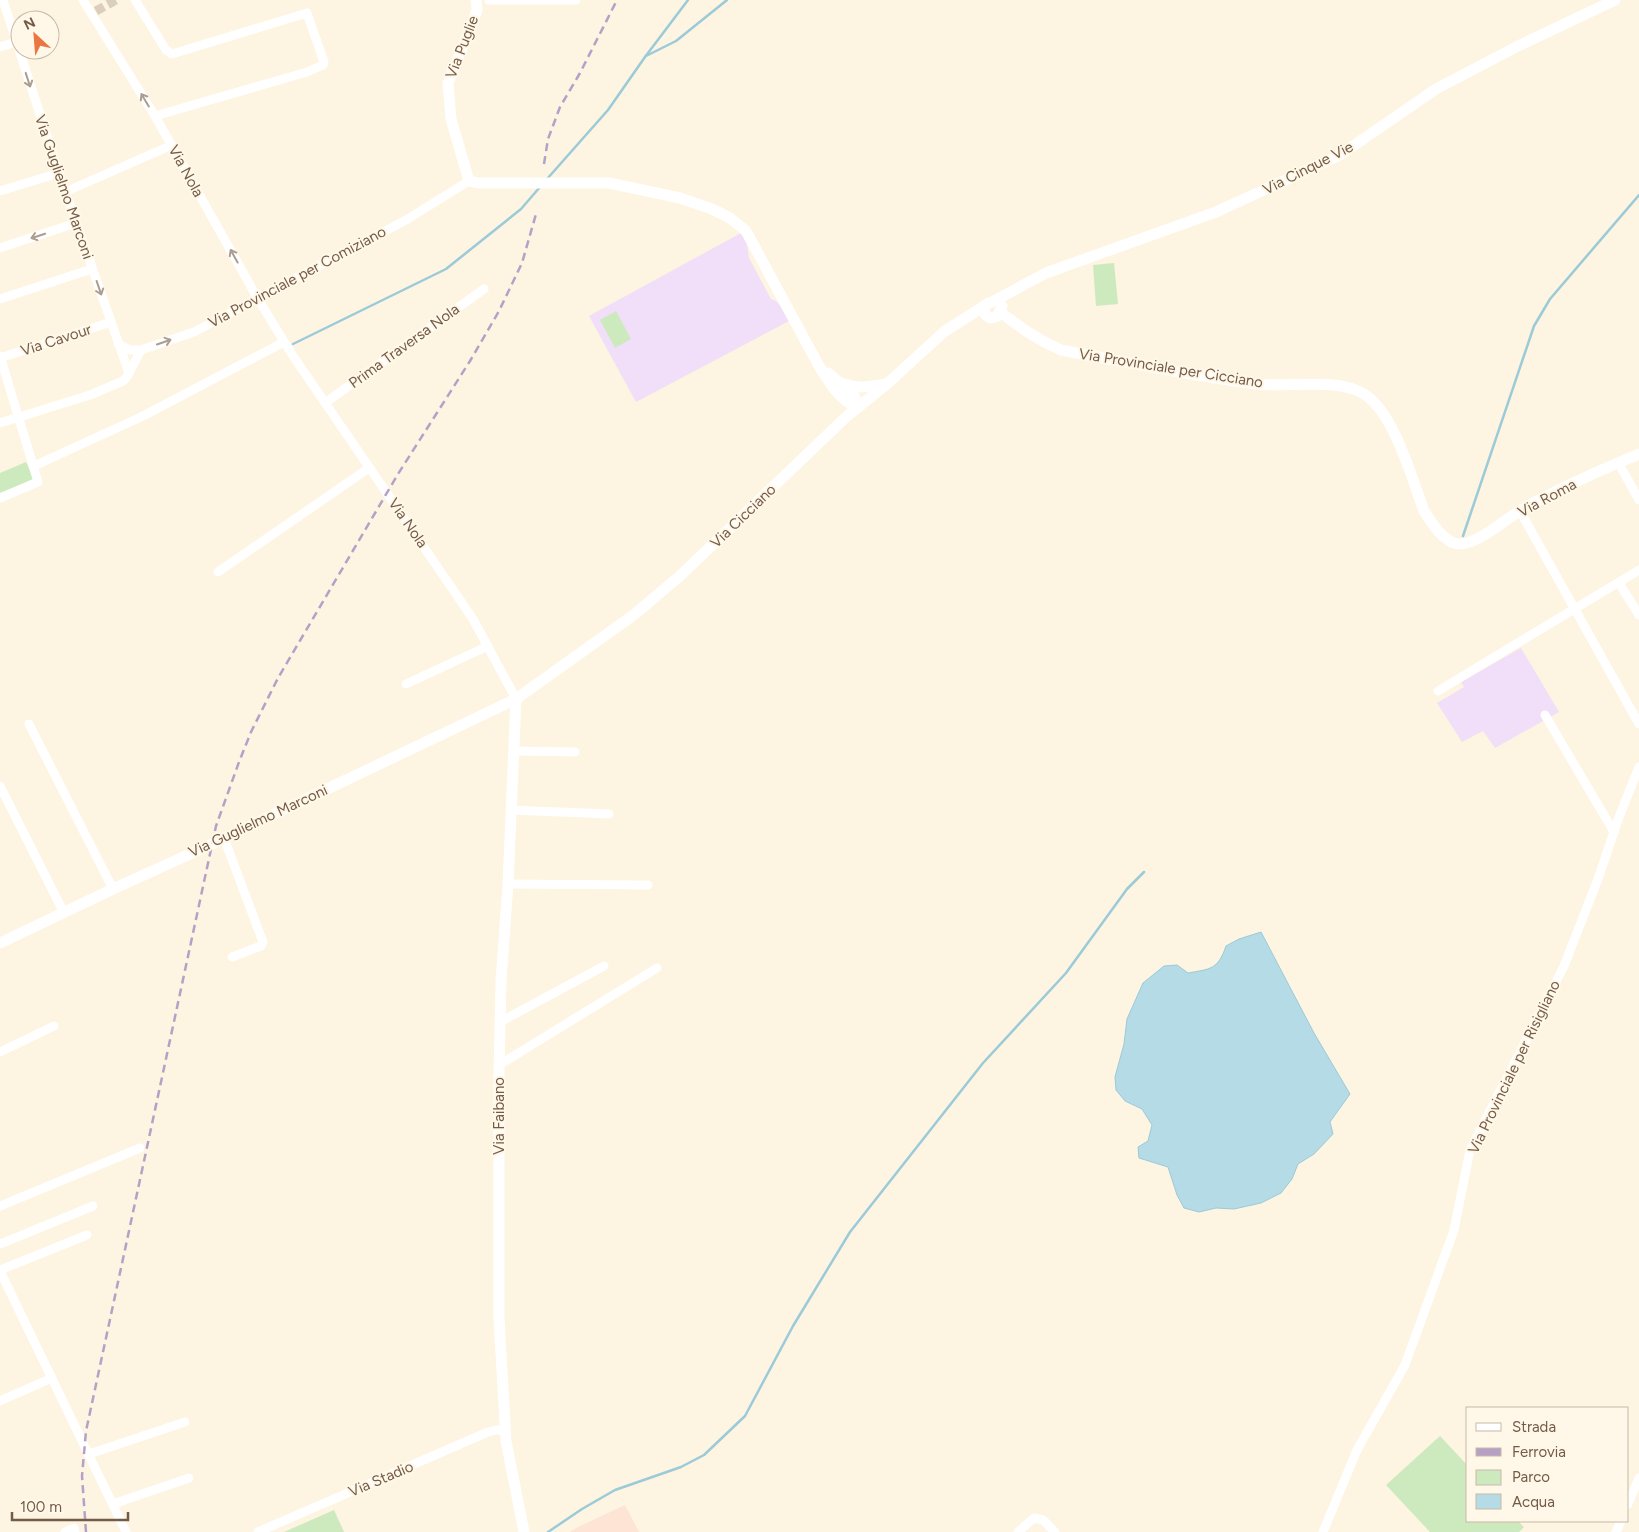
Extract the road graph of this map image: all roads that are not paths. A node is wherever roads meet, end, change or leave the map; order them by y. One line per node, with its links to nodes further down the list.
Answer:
1 (3, 0): 8 (street, Via Guglielmo Marconi)
2 (83, 0): 10 (street, Via Nola, one-way to 2)
3 (135, 0): 10 (street)
4 (476, 0): 13 (street, Via Puglie)
5 (489, 0): 6 (street)
6 (576, 0)
7 (1615, 0): 22 (street, Via Cinque Vie)
8 (10, 23)
9 (22, 60): 12 (street, Via Guglielmo Marconi, one-way to 12)
10 (155, 116): 11 (street, Via Nola)
11 (172, 145): 15 (street); 21 (street, Via Nola, one-way to 11)
12 (59, 173): 14 (street); 15 (street, Via Guglielmo Marconi)
13 (469, 181): 21 (street, Via Provinciale per Comiziano); 30 (street)
14 (0, 192)
15 (65, 192): 16 (street, Via Guglielmo Marconi)
16 (76, 223): 17 (street, one-way to 17); 18 (street, Via Guglielmo Marconi)
17 (0, 248)
18 (92, 269): 20 (street); 23 (street, Via Guglielmo Marconi, one-way to 23)
19 (484, 289): 31 (street, Prima Traversa Nola)
20 (0, 299)
21 (258, 299): 24 (street, Via Nola); 26 (street, Via Provinciale per Comiziano, one-way to 21)
22 (993, 310): 29 (street, Via Cicciano); 43 (street, Via Provinciale per Cicciano)
23 (111, 322): 25 (street, Via Guglielmo Marconi); 27 (street, Via Cavour)
24 (285, 343): 31 (street, Via Nola); 38 (street)
25 (118, 344): 26 (street); 28 (street, Via Guglielmo Marconi)
26 (141, 350): 28 (street)
27 (0, 357): 33 (street)
28 (129, 373): 33 (street)
29 (887, 384): 30 (street); 32 (street, Via Cicciano)
30 (839, 388): 32 (street); 34 (street)
31 (325, 403): 39 (street, Via Nola)
32 (858, 407): 34 (street, Via Cicciano)
33 (19, 417): 35 (street); 38 (street)
34 (846, 417): 52 (street, Via Cicciano)
35 (0, 423)
36 (1639, 454): 37 (street, Via Roma)
37 (1618, 462): 41 (street); 42 (street, Via Roma)
38 (34, 466): 40 (street)
39 (369, 468): 45 (street); 49 (street, Via Nola)
40 (0, 498)
41 (1639, 500)
42 (1520, 511): 43 (street, Via Roma); 47 (street)
43 (1457, 544)
44 (1639, 570): 46 (street)
45 (218, 572)
46 (1619, 582): 47 (street); 48 (street)
47 (1575, 610): 51 (street); 55 (street)
48 (1639, 615)
49 (488, 646): 50 (street); 52 (street, Via Nola)
50 (406, 684)
51 (1438, 691)
52 (516, 699): 56 (street, Via Faibano); 63 (street, Via Guglielmo Marconi)
53 (1544, 716): 62 (street)
54 (29, 724): 66 (street)
55 (1639, 724)
56 (514, 751): 57 (street); 60 (street, Via Faibano)
57 (575, 752)
58 (1639, 767): 62 (street, Via Provinciale per Risigliano)
59 (0, 786): 67 (street)
60 (511, 810): 61 (street); 64 (street, Via Faibano)
61 (609, 814)
62 (1614, 832): 99 (street, Via Provinciale per Risigliano)
63 (224, 838): 66 (street, Via Guglielmo Marconi); 69 (street)
64 (508, 884): 65 (street); 72 (street, Via Faibano)
65 (648, 885)
66 (112, 889): 67 (street, Via Guglielmo Marconi)
67 (64, 913): 68 (street, Via Guglielmo Marconi)
68 (0, 943)
69 (232, 957)
70 (604, 966): 72 (street)
71 (657, 968): 75 (street)
72 (500, 1022): 75 (street, Via Faibano)
73 (54, 1026): 74 (street)
74 (0, 1052)
75 (499, 1065): 86 (street, Via Faibano)
76 (140, 1148): 77 (street)
77 (0, 1206)
78 (93, 1206): 80 (street)
79 (87, 1234): 81 (street)
80 (0, 1244)
81 (0, 1271): 82 (street)
82 (4, 1290): 83 (street)
83 (52, 1378): 84 (street); 87 (street)
84 (0, 1401)
85 (185, 1422): 87 (street)
86 (505, 1430): 95 (street, Via Stadio); 96 (street, Via Faibano)
87 (89, 1454): 91 (street)
88 (189, 1478): 91 (street)
89 (1639, 1478): 90 (street)
90 (1629, 1502)
91 (113, 1504): 94 (street)
92 (65, 1532): 93 (street)
93 (75, 1532)
94 (126, 1532)
95 (258, 1532)
96 (524, 1532)
97 (1018, 1532): 98 (street)
98 (1055, 1532)
99 (1323, 1532)

